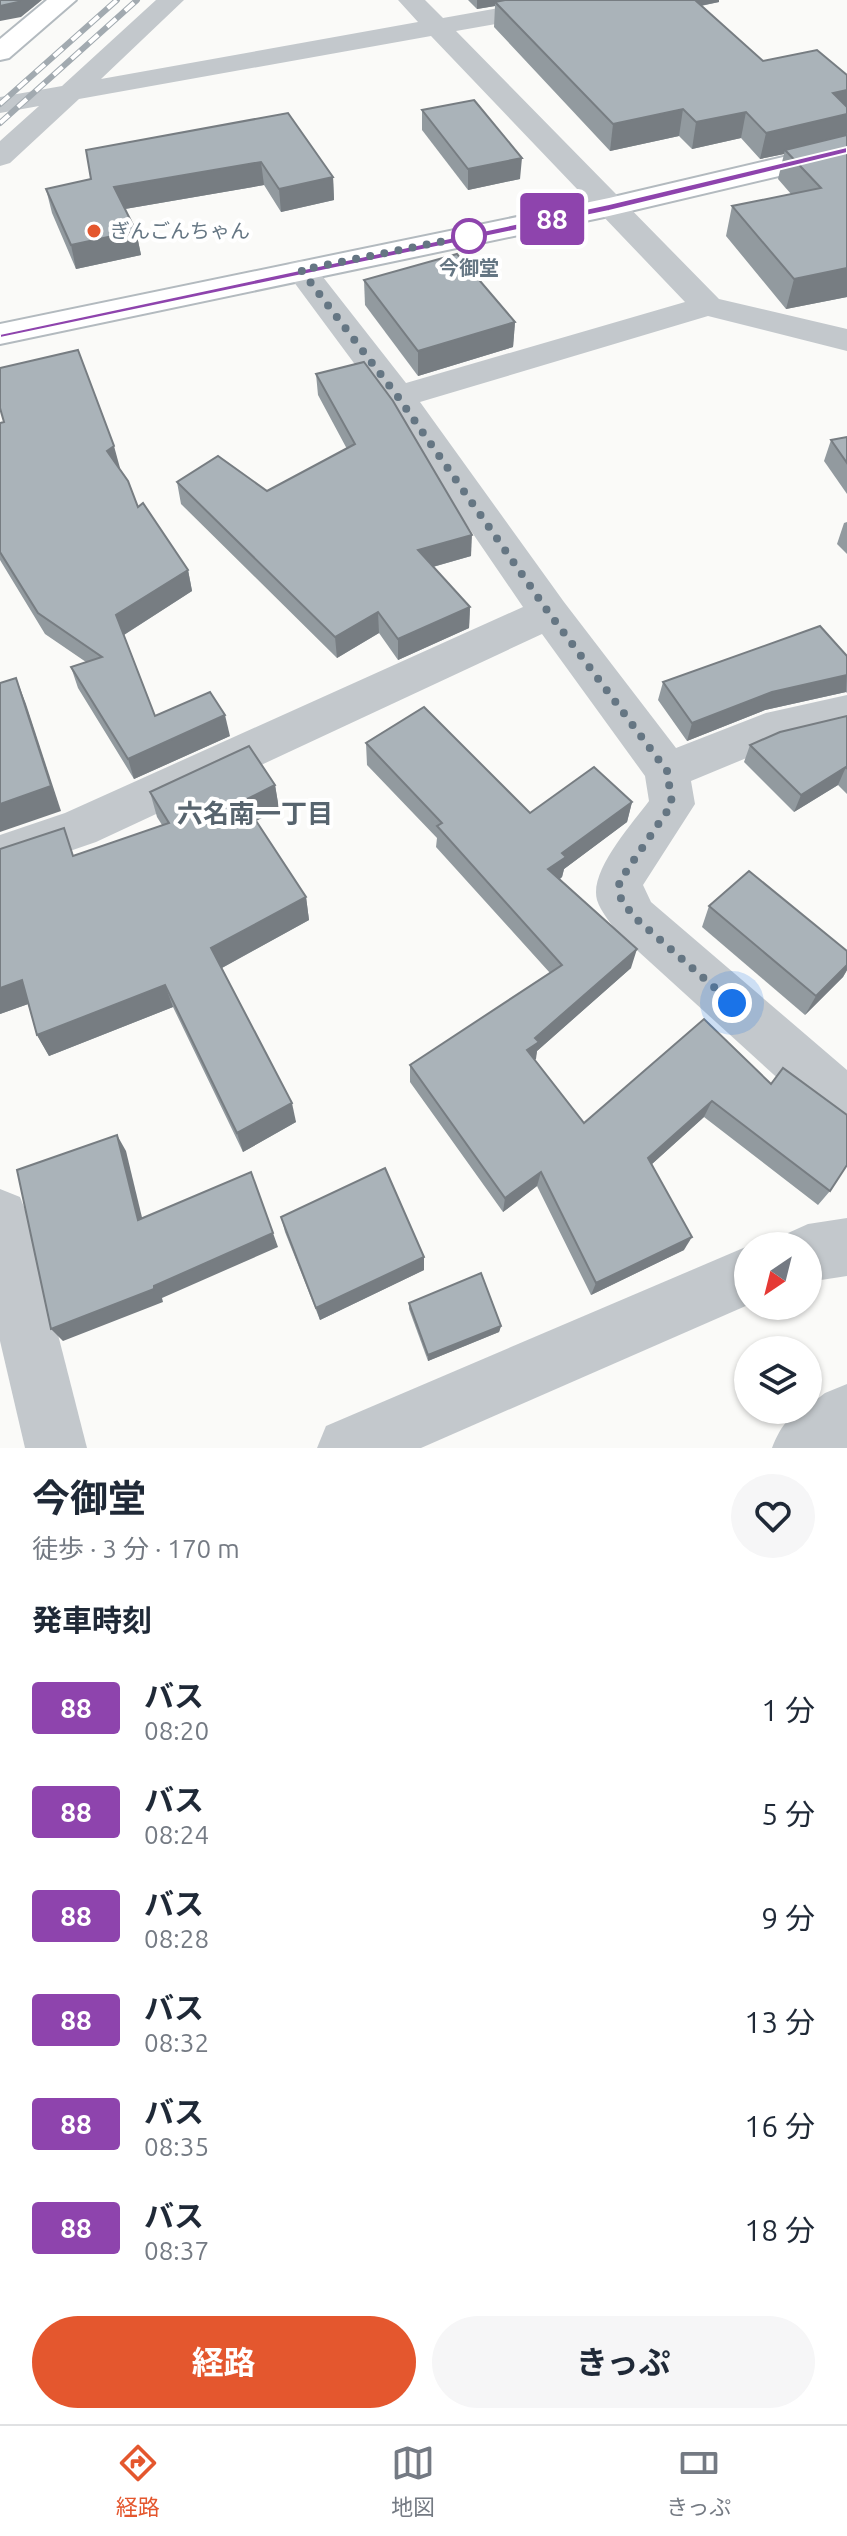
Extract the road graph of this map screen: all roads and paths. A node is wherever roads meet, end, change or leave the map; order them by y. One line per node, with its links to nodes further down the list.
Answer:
1 (63, 0): 6 (main road)
2 (171, 0): 7 (street)
3 (411, 0): 5 (street)
4 (586, 0): 5 (street)
5 (436, 28): 7 (street); 11 (street)
6 (0, 52)
7 (73, 90): 8 (street); 10 (street)
8 (0, 105)
9 (847, 151): 11 (main road)
10 (0, 157)
11 (609, 207): 12 (main road); 13 (street)
12 (301, 270): 14 (main road); 16 (street)
13 (707, 306): 15 (street); 16 (street)
14 (0, 334)
15 (847, 340)
16 (398, 397): 17 (street)
17 (549, 613): 19 (street); 20 (street)
18 (847, 712): 19 (street)
19 (667, 771): 21 (street)
20 (0, 855)
21 (847, 1105)
22 (0, 1217): 27 (street)
23 (847, 1247): 24 (street)
24 (822, 1251)
25 (734, 1281): 28 (street)
26 (847, 1415): 29 (street)
27 (56, 1448)
28 (348, 1448)
29 (803, 1448)

